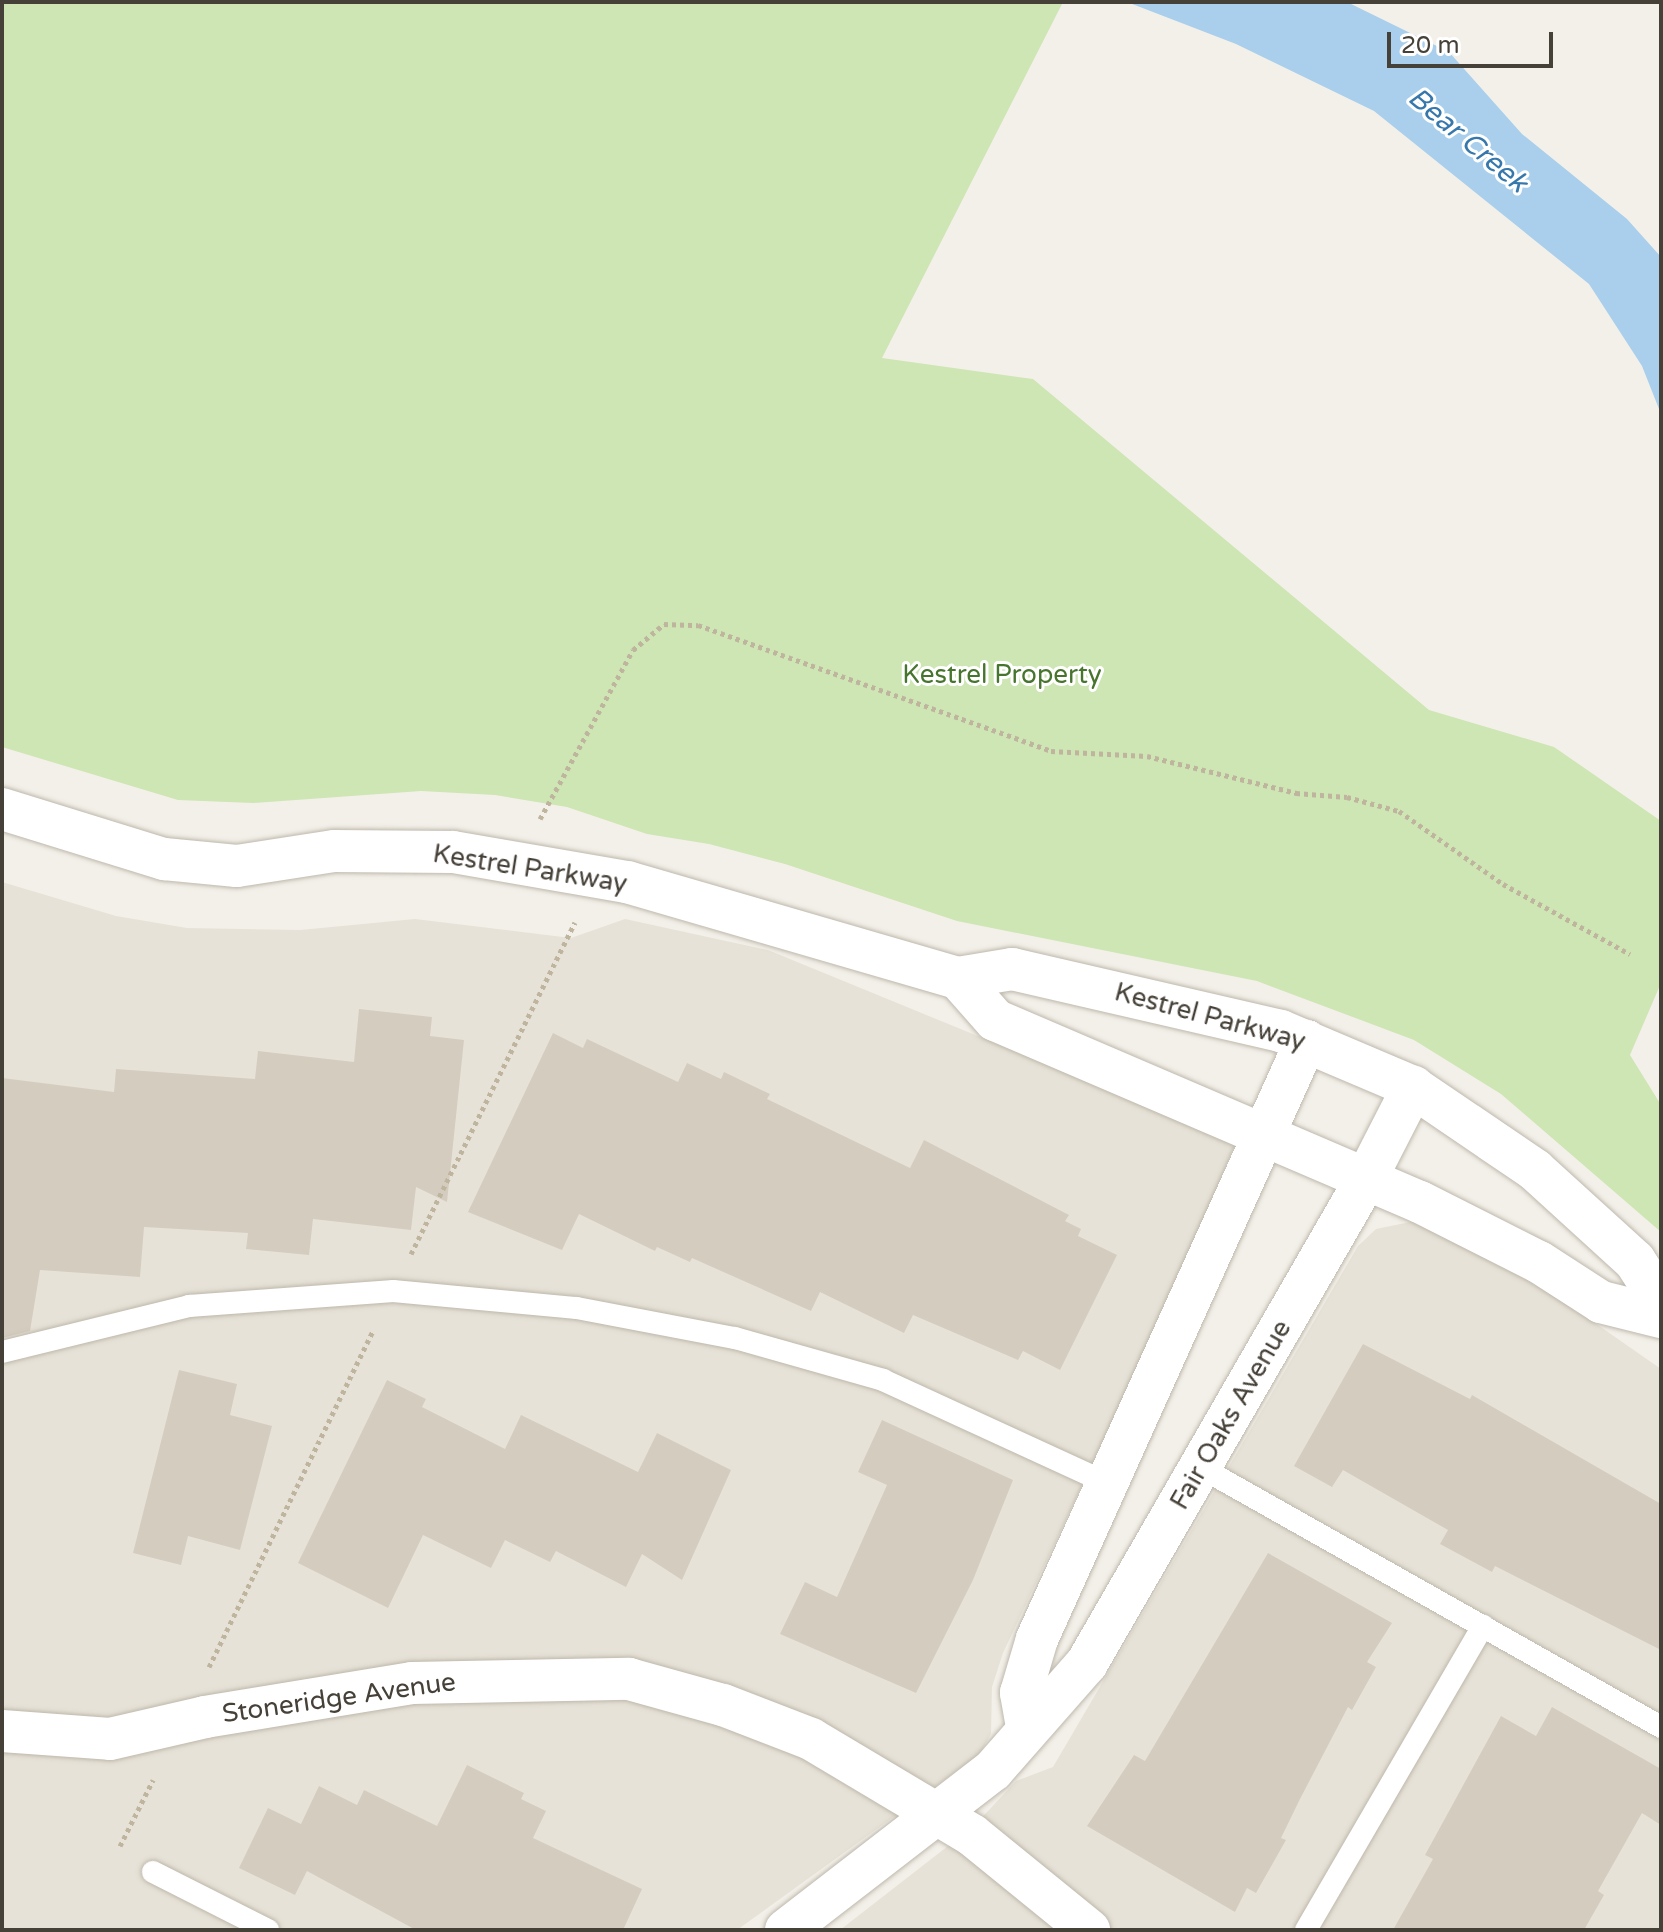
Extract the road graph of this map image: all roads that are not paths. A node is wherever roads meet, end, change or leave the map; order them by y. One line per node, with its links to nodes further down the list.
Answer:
1 (2, 809): 2 (street, Kestrel Parkway)
2 (958, 978): 3 (street, Kestrel Parkway); 5 (street)
3 (1306, 1041): 4 (street, Kestrel Parkway); 5 (street)
4 (1413, 1087): 6 (street, Fair Oaks Avenue); 7 (street, Kestrel Parkway)
5 (1263, 1135): 6 (street); 11 (street)
6 (1365, 1181): 8 (street); 10 (street, Fair Oaks Avenue)
7 (1661, 1302)
8 (1661, 1317)
9 (2, 1352): 11 (lane)
10 (1200, 1467): 12 (lane); 13 (street, Fair Oaks Avenue)
11 (1107, 1483): 13 (street)
12 (1483, 1626): 14 (lane); 21 (lane)
13 (1027, 1727): 16 (street, Fair Oaks Avenue)
14 (1661, 1727)
15 (2, 1731): 16 (street, Stoneridge Avenue)
16 (938, 1814): 19 (street, Fair Oaks Avenue); 20 (street, Stoneridge Avenue)
17 (153, 1872): 18 (lane)
18 (268, 1930)
19 (786, 1930)
20 (1089, 1930)
21 (1306, 1930)

